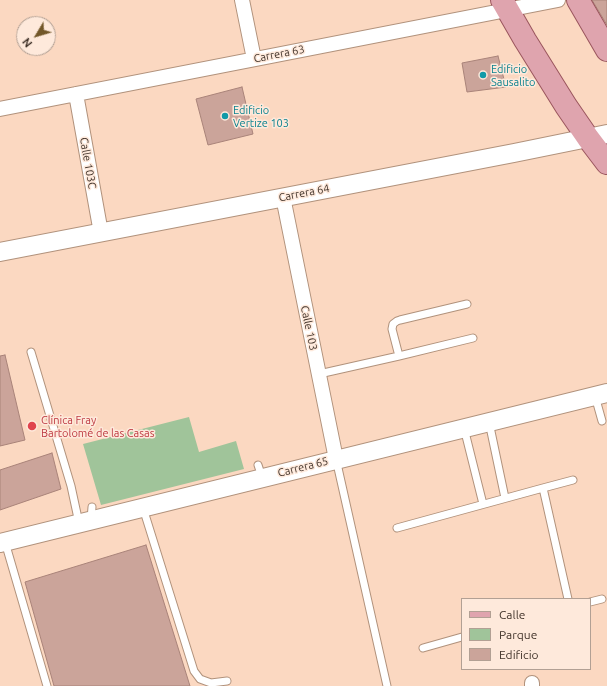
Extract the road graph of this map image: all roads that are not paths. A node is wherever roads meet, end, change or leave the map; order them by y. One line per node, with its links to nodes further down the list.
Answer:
1 (242, 0): 6 (street)
2 (558, 0): 4 (street, Carrera 63)
3 (578, 0): 5 (main road)
4 (505, 5): 6 (street, Carrera 63); 9 (main road)
5 (607, 50)
6 (254, 59): 7 (street, Carrera 63)
7 (76, 94): 8 (street, Carrera 63); 12 (street, Calle 103C)
8 (0, 109)
9 (601, 136): 10 (main road); 11 (street, Carrera 64)
10 (607, 163)
11 (283, 197): 12 (street, Carrera 64); 18 (street, Calle 103)
12 (101, 232): 13 (street, Carrera 64)
13 (0, 252)
14 (467, 304): 17 (lane)
15 (473, 338): 17 (lane)
16 (31, 352): 29 (lane)
17 (399, 356): 18 (lane)
18 (319, 374): 23 (street, Calle 103)
19 (601, 394): 20 (lane); 21 (street, Carrera 65)
20 (602, 421)
21 (489, 422): 22 (street, Carrera 65); 26 (lane)
22 (464, 428): 23 (street, Carrera 65); 27 (lane)
23 (336, 459): 28 (street, Carrera 65); 39 (lane)
24 (573, 480): 25 (lane)
25 (543, 488): 26 (lane); 32 (lane)
26 (505, 498): 27 (lane)
27 (483, 504): 30 (lane)
28 (143, 507): 29 (street, Carrera 65); 37 (lane)
29 (87, 517): 31 (street, Carrera 65)
30 (397, 528)
31 (3, 542): 38 (lane)
32 (568, 598)
33 (602, 599): 34 (lane)
34 (591, 602)
35 (461, 637): 36 (lane)
36 (423, 648)
37 (227, 681)
38 (47, 686)
39 (387, 686)

